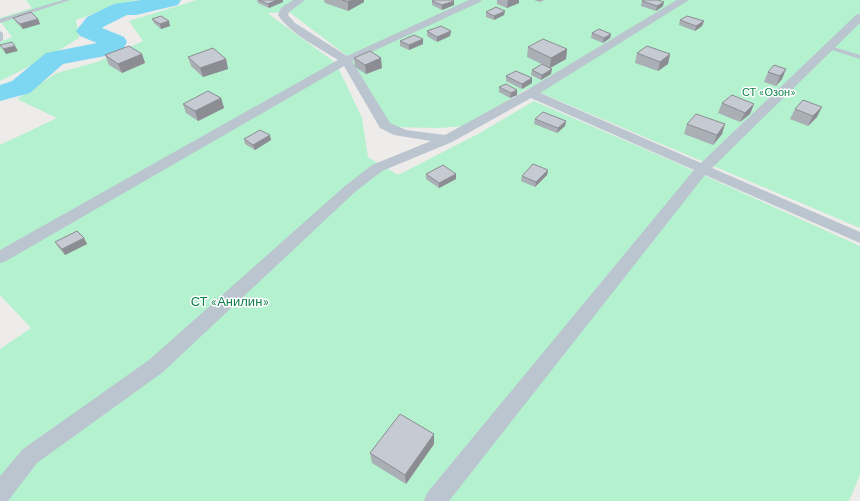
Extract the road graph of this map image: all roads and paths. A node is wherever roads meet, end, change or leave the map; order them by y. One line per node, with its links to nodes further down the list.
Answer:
1 (68, 0): 6 (lane)
2 (300, 0): 11 (street)
3 (477, 0): 11 (street)
4 (684, 0): 12 (street)
5 (860, 17): 9 (street)
6 (0, 21)
7 (0, 33): 8 (lane)
8 (0, 40)
9 (828, 47): 10 (lane); 14 (street)
10 (860, 57)
11 (346, 60): 13 (street); 16 (street)
12 (532, 93): 13 (street); 14 (street)
13 (447, 138): 17 (street)
14 (703, 170): 15 (street); 18 (street)
15 (860, 238)
16 (0, 257)
17 (0, 493)
18 (435, 501)

